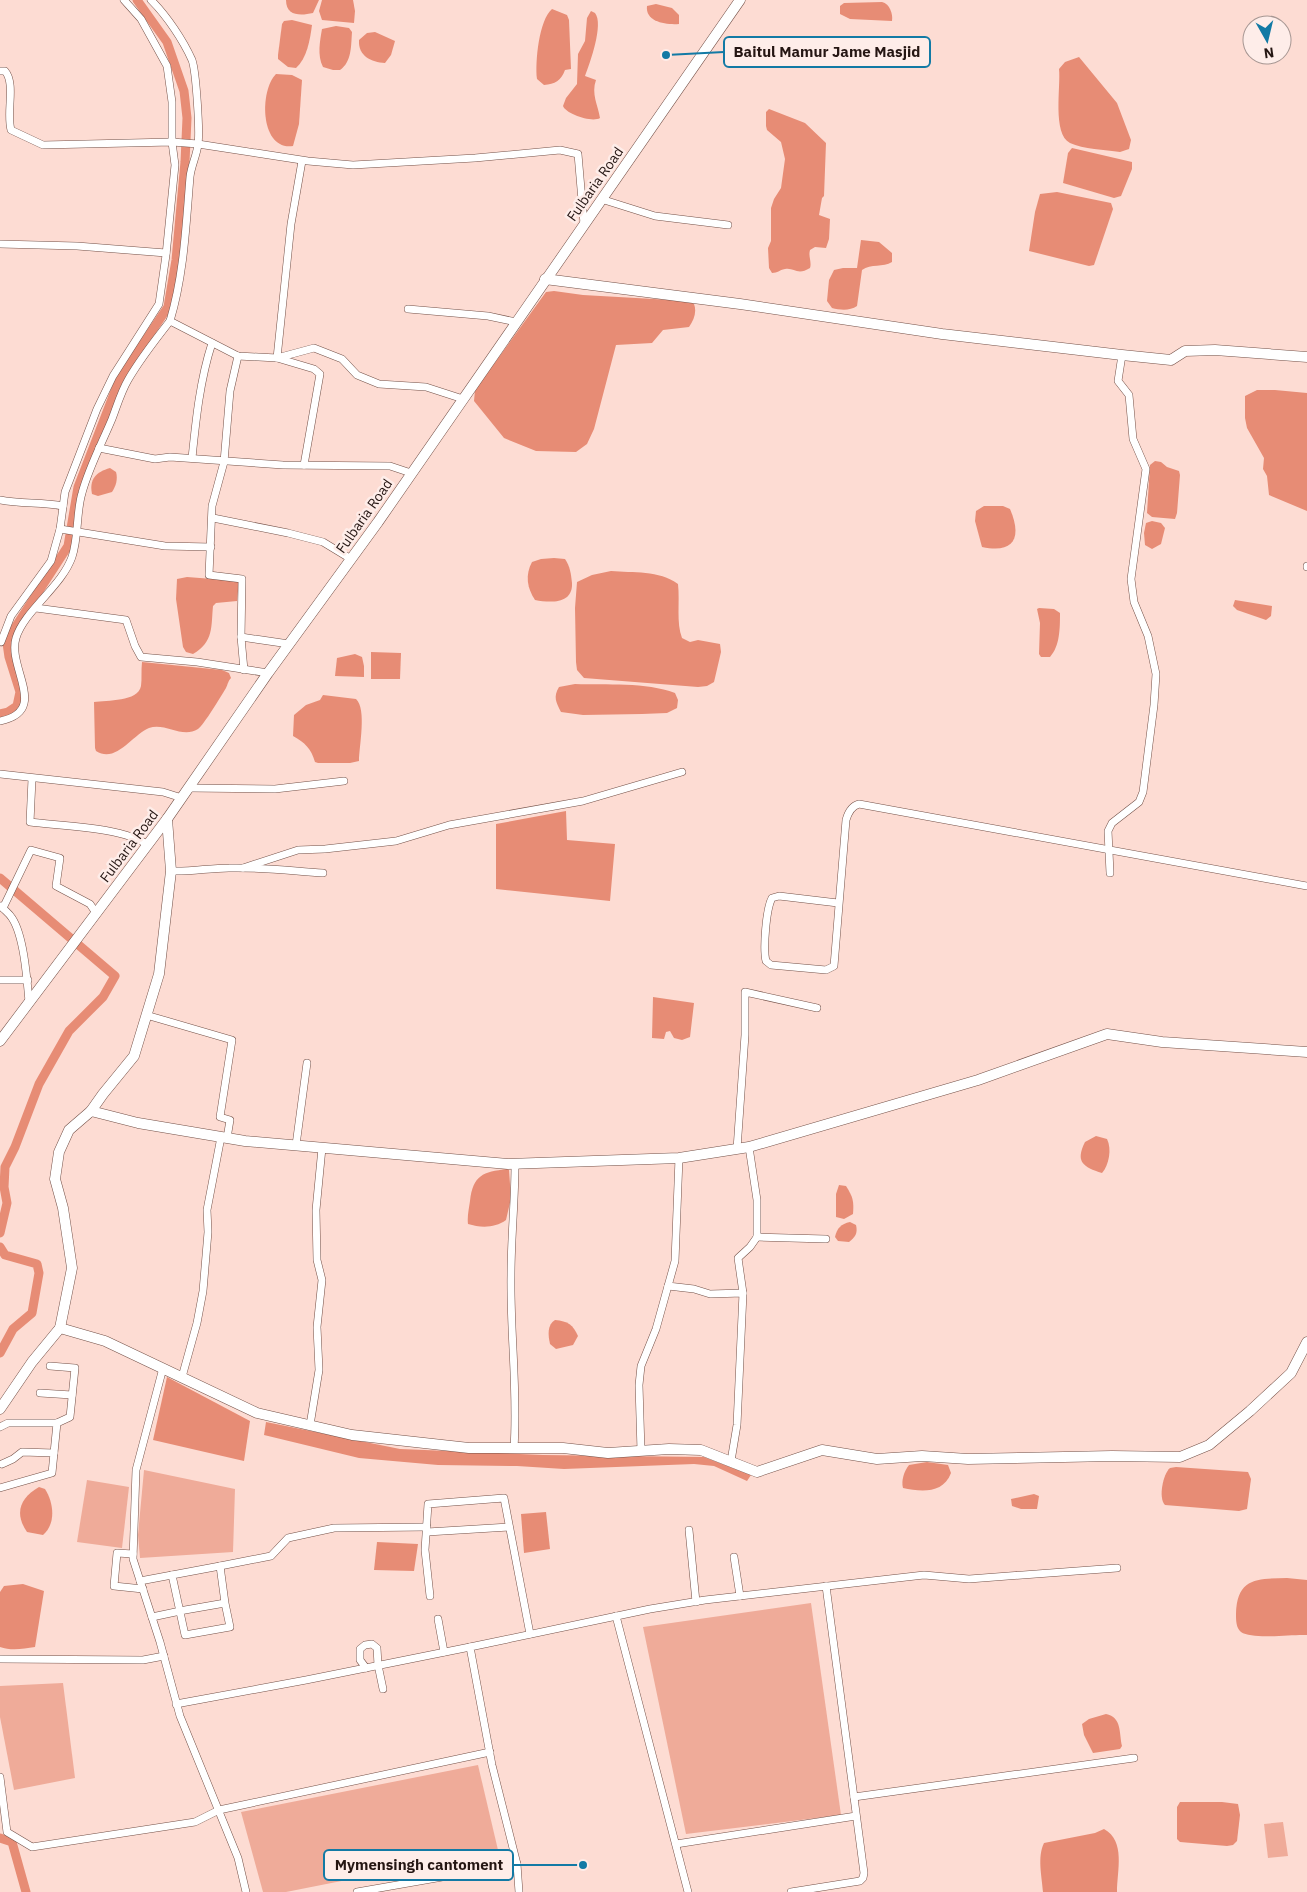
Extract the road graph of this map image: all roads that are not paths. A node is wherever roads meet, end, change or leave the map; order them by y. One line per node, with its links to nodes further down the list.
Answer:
1 (124, 0): 5 (street)
2 (151, 0): 6 (street)
3 (740, 0): 8 (street, Fulbaria Road)
4 (0, 71): 5 (street)
5 (172, 142): 6 (street); 12 (street)
6 (198, 144): 7 (street); 15 (street)
7 (302, 161): 9 (street); 20 (street)
8 (601, 200): 9 (street, Fulbaria Road); 10 (street)
9 (584, 224): 13 (street, Fulbaria Road)
10 (728, 225)
11 (0, 244): 12 (street)
12 (166, 253): 29 (street)
13 (545, 279): 16 (street, Fulbaria Road); 18 (street)
14 (408, 309): 16 (street)
15 (170, 321): 17 (street); 23 (street)
16 (516, 322): 22 (street, Fulbaria Road)
17 (212, 343): 19 (street); 24 (street)
18 (1122, 355): 21 (street); 50 (street)
19 (238, 356): 20 (street); 25 (street)
20 (277, 358): 22 (street); 26 (street)
21 (1307, 358)
22 (463, 399): 27 (street, Fulbaria Road)
23 (99, 448): 24 (street); 32 (street)
24 (192, 458): 25 (street)
25 (224, 462): 26 (street); 30 (street)
26 (304, 465): 27 (street)
27 (411, 473): 34 (street, Fulbaria Road)
28 (0, 500): 29 (street)
29 (63, 506): 31 (street)
30 (213, 518): 33 (street); 34 (street)
31 (60, 529): 32 (street); 37 (street)
32 (77, 532): 33 (street); 35 (street)
33 (211, 547): 36 (street)
34 (351, 558): 38 (street, Fulbaria Road)
35 (36, 608): 39 (street); 41 (street)
36 (241, 637): 38 (street); 39 (street)
37 (0, 643)
38 (289, 644): 40 (street, Fulbaria Road)
39 (244, 670): 40 (street)
40 (268, 673): 46 (street, Fulbaria Road)
41 (0, 721)
42 (682, 772): 51 (street)
43 (0, 774): 44 (street)
44 (32, 779): 47 (street); 49 (street)
45 (344, 781): 46 (street)
46 (189, 788): 47 (street, Fulbaria Road)
47 (182, 798): 48 (street, Fulbaria Road)
48 (167, 820): 49 (street, Fulbaria Road); 52 (street)
49 (148, 845): 58 (street, Fulbaria Road)
50 (1108, 850): 54 (street); 55 (street); 56 (street)
51 (244, 868): 52 (street); 53 (street)
52 (170, 871): 63 (street)
53 (323, 873)
54 (1110, 873)
55 (1307, 886)
56 (838, 903): 56 (street)
57 (1, 906): 58 (street); 60 (street)
58 (96, 913): 61 (street, Fulbaria Road)
59 (0, 980): 60 (street)
60 (28, 980): 61 (street)
61 (29, 1002): 64 (street, Fulbaria Road)
62 (817, 1008): 72 (street)
63 (146, 1015): 67 (street); 68 (street)
64 (0, 1041)
65 (1307, 1052): 70 (street)
66 (307, 1063): 69 (street)
67 (91, 1111): 68 (street); 79 (street)
68 (224, 1137): 69 (street); 83 (street)
69 (296, 1145): 71 (street)
70 (749, 1147): 72 (street); 75 (street)
71 (322, 1148): 74 (street); 88 (street)
72 (737, 1149): 73 (street)
73 (679, 1158): 74 (street); 77 (street)
74 (515, 1164): 90 (street)
75 (757, 1237): 76 (street); 78 (street)
76 (826, 1239)
77 (668, 1286): 78 (street); 91 (street)
78 (743, 1293): 93 (street)
79 (60, 1328): 82 (street); 86 (street)
80 (1307, 1342): 93 (street)
81 (50, 1366): 85 (street)
82 (163, 1368): 83 (street); 99 (street)
83 (182, 1377): 88 (street)
84 (40, 1393): 85 (street)
85 (72, 1395): 87 (street)
86 (0, 1409)
87 (57, 1422): 89 (street); 92 (street)
88 (310, 1425): 90 (street)
89 (0, 1427)
90 (514, 1448): 91 (street)
91 (641, 1451): 93 (street)
92 (54, 1453): 94 (street); 95 (street)
93 (731, 1461)
94 (2, 1464)
95 (0, 1488)
96 (509, 1527): 97 (street); 97 (street); 115 (street)
97 (427, 1529): 101 (street); 107 (street)
98 (690, 1530): 109 (street)
99 (134, 1554): 104 (street); 106 (street)
100 (734, 1557): 108 (street)
101 (220, 1566): 103 (street); 110 (street)
102 (1116, 1568): 105 (street)
103 (172, 1575): 104 (street); 111 (street)
104 (140, 1581): 106 (street)
105 (826, 1586): 108 (street); 127 (street)
106 (143, 1589): 113 (street)
107 (430, 1596)
108 (740, 1596): 109 (street)
109 (696, 1602): 112 (street)
110 (225, 1603): 111 (street); 111 (street)
111 (179, 1611): 113 (street)
112 (616, 1616): 115 (street); 131 (street)
113 (152, 1617): 118 (street)
114 (438, 1619): 117 (street)
115 (530, 1634): 116 (street)
116 (470, 1647): 117 (street); 124 (street)
117 (444, 1652): 120 (street)
118 (164, 1656): 119 (street); 123 (street)
119 (0, 1659)
120 (378, 1665): 121 (street); 121 (street); 122 (street)
121 (366, 1668): 123 (street)
122 (383, 1689)
123 (176, 1704): 128 (street)
124 (490, 1752): 128 (street); 132 (street)
125 (1134, 1758): 127 (street)
126 (0, 1777): 130 (street)
127 (854, 1797): 129 (street)
128 (219, 1810): 130 (street); 133 (street)
129 (856, 1816): 131 (street); 137 (street)
130 (2, 1817)
131 (676, 1844): 136 (street)
132 (517, 1864): 134 (street); 135 (street)
133 (246, 1892)
134 (357, 1892)
135 (520, 1892)
136 (688, 1892)
137 (791, 1892)

